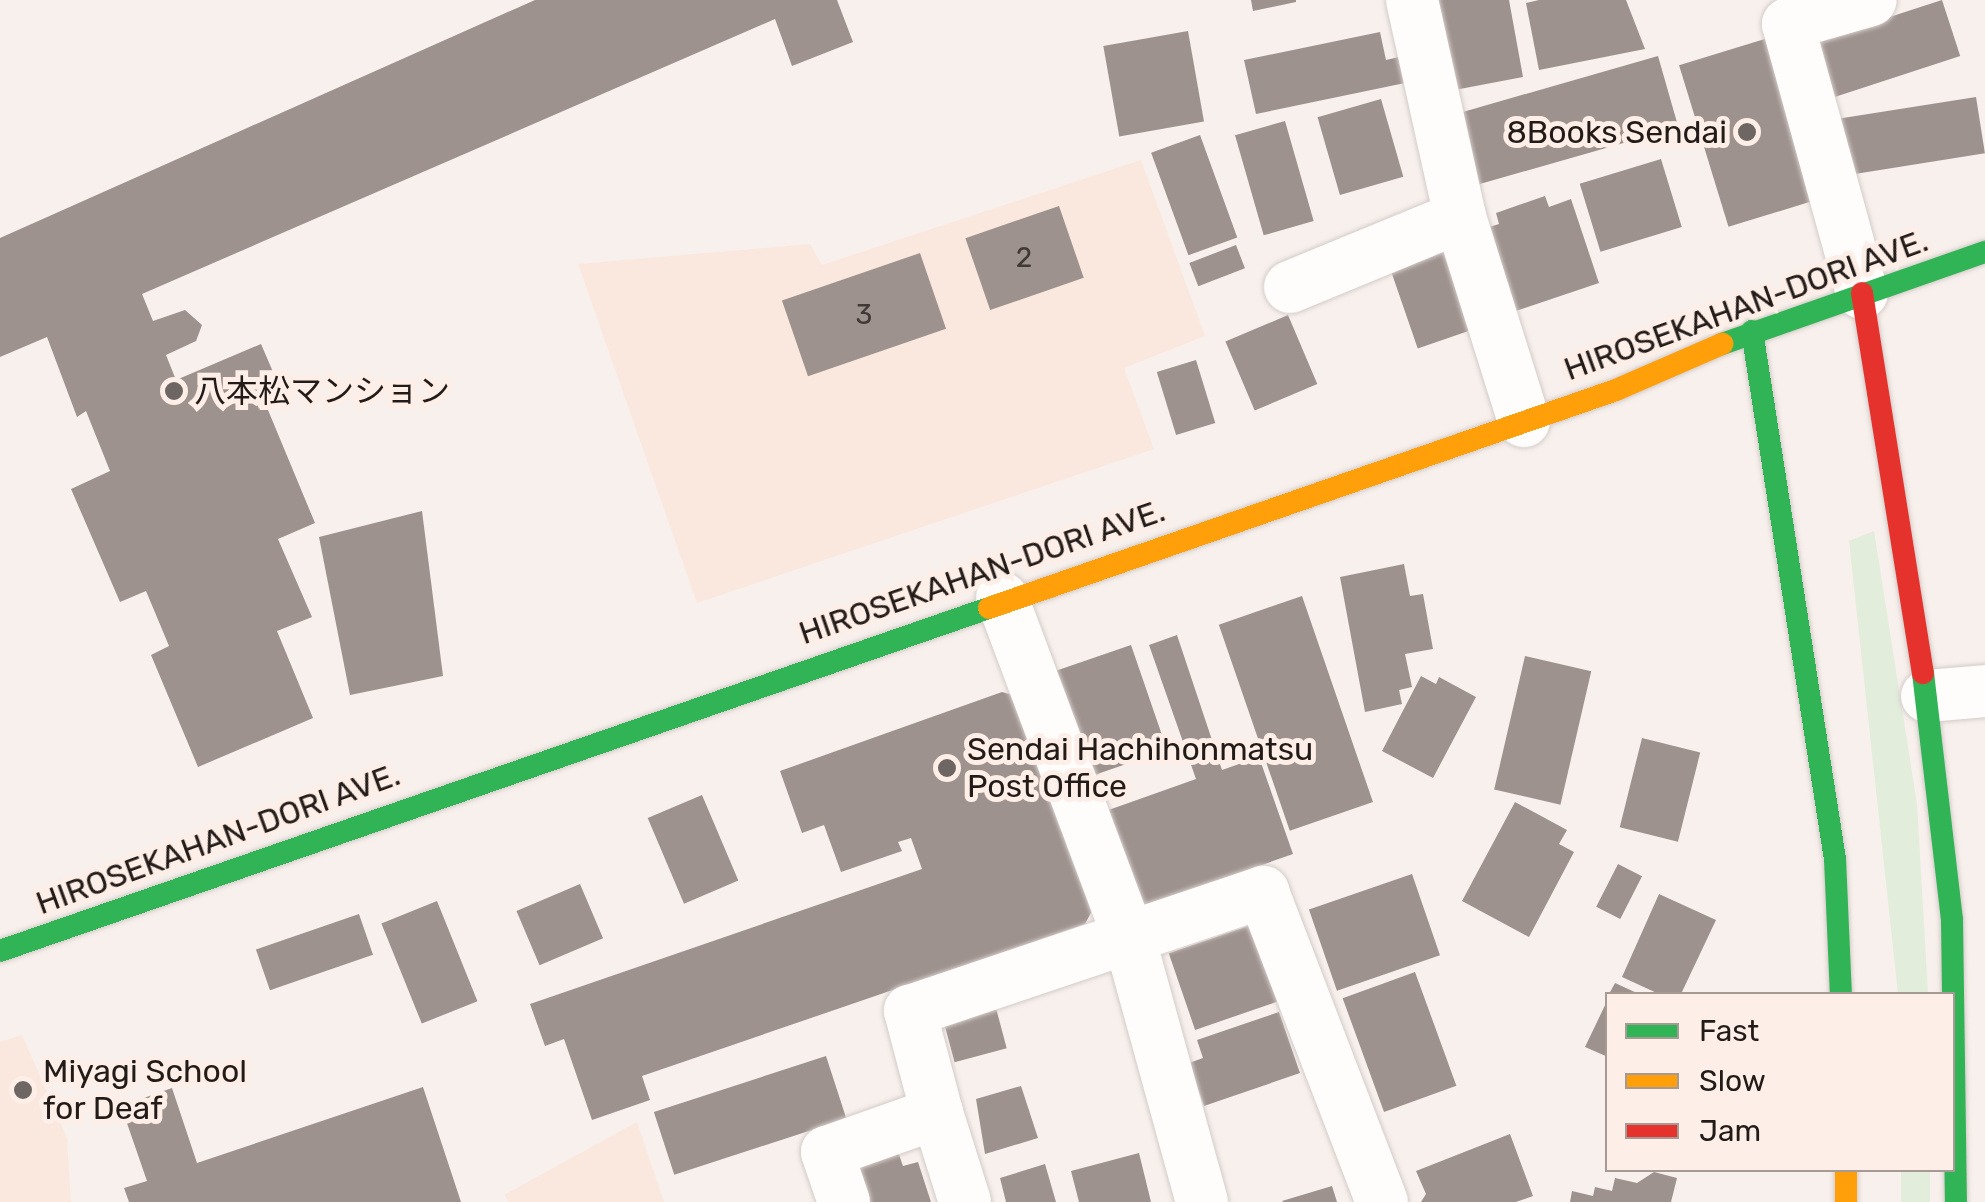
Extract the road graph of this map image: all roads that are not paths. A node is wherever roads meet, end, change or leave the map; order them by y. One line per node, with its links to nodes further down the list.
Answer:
1 (1412, 0): 3 (street)
2 (1871, 0): 6 (street)
3 (1460, 217): 5 (street); 8 (street)
4 (1985, 252): 6 (street, HIROSEKAHAN-DORI AVE.)
5 (1290, 287)
6 (1862, 293): 7 (street, HIROSEKAHAN-DORI AVE.); 11 (street)
7 (1752, 331): 8 (street, HIROSEKAHAN-DORI AVE.); 14 (street)
8 (1524, 421): 9 (street, HIROSEKAHAN-DORI AVE.)
9 (1002, 598): 12 (street); 13 (street, HIROSEKAHAN-DORI AVE.)
10 (1985, 691): 11 (street)
11 (1927, 696): 15 (street)
12 (1129, 937): 16 (street); 21 (street); 22 (street)
13 (0, 951)
14 (1841, 992)
15 (1953, 992)
16 (937, 1112): 19 (street); 20 (street)
17 (1955, 1132): 24 (street)
18 (1846, 1172): 23 (street)
19 (844, 1202)
20 (965, 1202)
21 (1202, 1202)
22 (1382, 1202)
23 (1846, 1202)
24 (1956, 1202)

